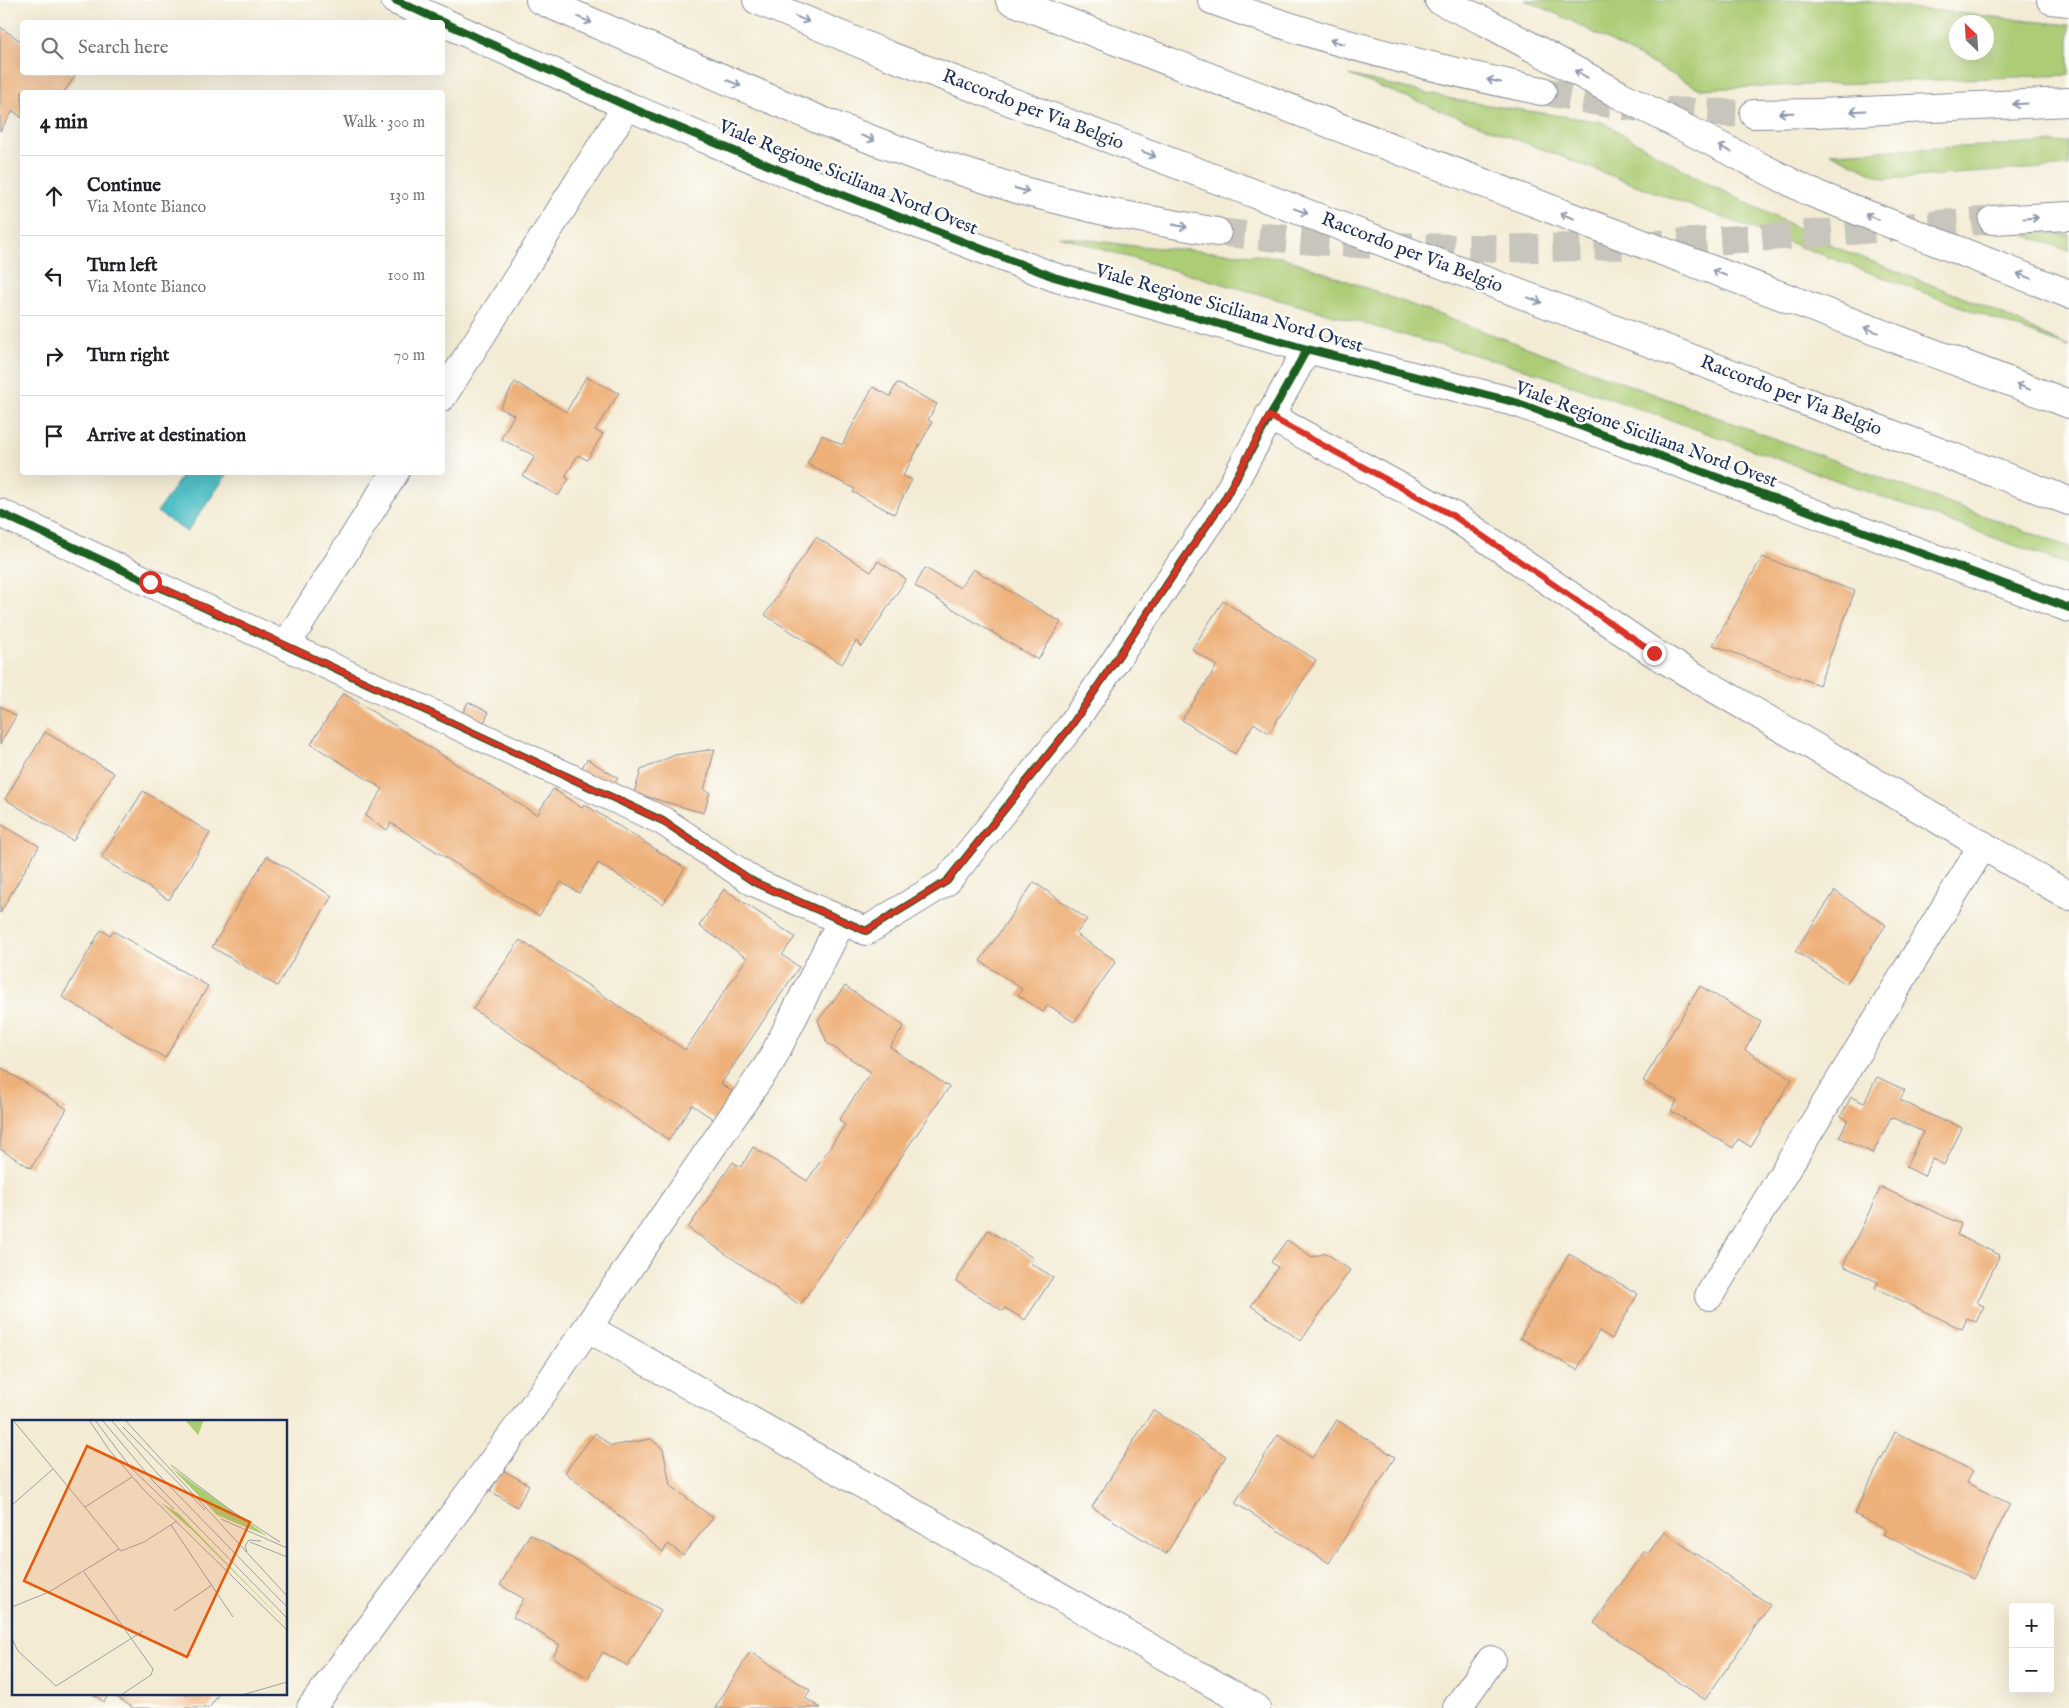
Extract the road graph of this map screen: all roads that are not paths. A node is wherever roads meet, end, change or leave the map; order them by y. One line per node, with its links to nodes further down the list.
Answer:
1 (395, 0): 9 (main road, Viale Regione Siciliana Nord Ovest)
2 (540, 0): 17 (main road, one-way to 17)
3 (757, 0): 24 (main road, Raccordo per Via Belgio, one-way to 24)
4 (1010, 0): 21 (main road, one-way to 4)
5 (1212, 0): 11 (main road, one-way to 5)
6 (1439, 0): 18 (main road, one-way to 6)
7 (2051, 0): 8 (main road)
8 (2069, 2)
9 (439, 20)
10 (445, 23): 13 (main road, Viale Regione Siciliana Nord Ovest)
11 (1542, 91)
12 (2069, 102): 14 (main road, one-way to 14)
13 (627, 106): 19 (main road, Viale Regione Siciliana Nord Ovest); 20 (main road)
14 (1754, 114)
15 (2069, 216): 16 (main road, one-way to 15)
16 (1993, 220)
17 (1217, 232)
18 (2069, 294)
19 (1307, 349): 22 (main road); 26 (main road, Viale Regione Siciliana Nord Ovest)
20 (445, 392)
21 (2069, 404)
22 (1269, 416): 28 (main road); 30 (main road)
23 (393, 475): 27 (main road)
24 (2069, 501)
25 (0, 514): 27 (main road)
26 (2069, 608)
27 (286, 646): 30 (main road)
28 (1984, 845): 29 (main road); 31 (main road)
29 (2069, 896)
30 (842, 920): 32 (main road)
31 (1709, 1296)
32 (588, 1328): 34 (main road); 35 (main road)
33 (1491, 1660): 36 (main road)
34 (311, 1708)
35 (1256, 1708)
36 (1457, 1708)

